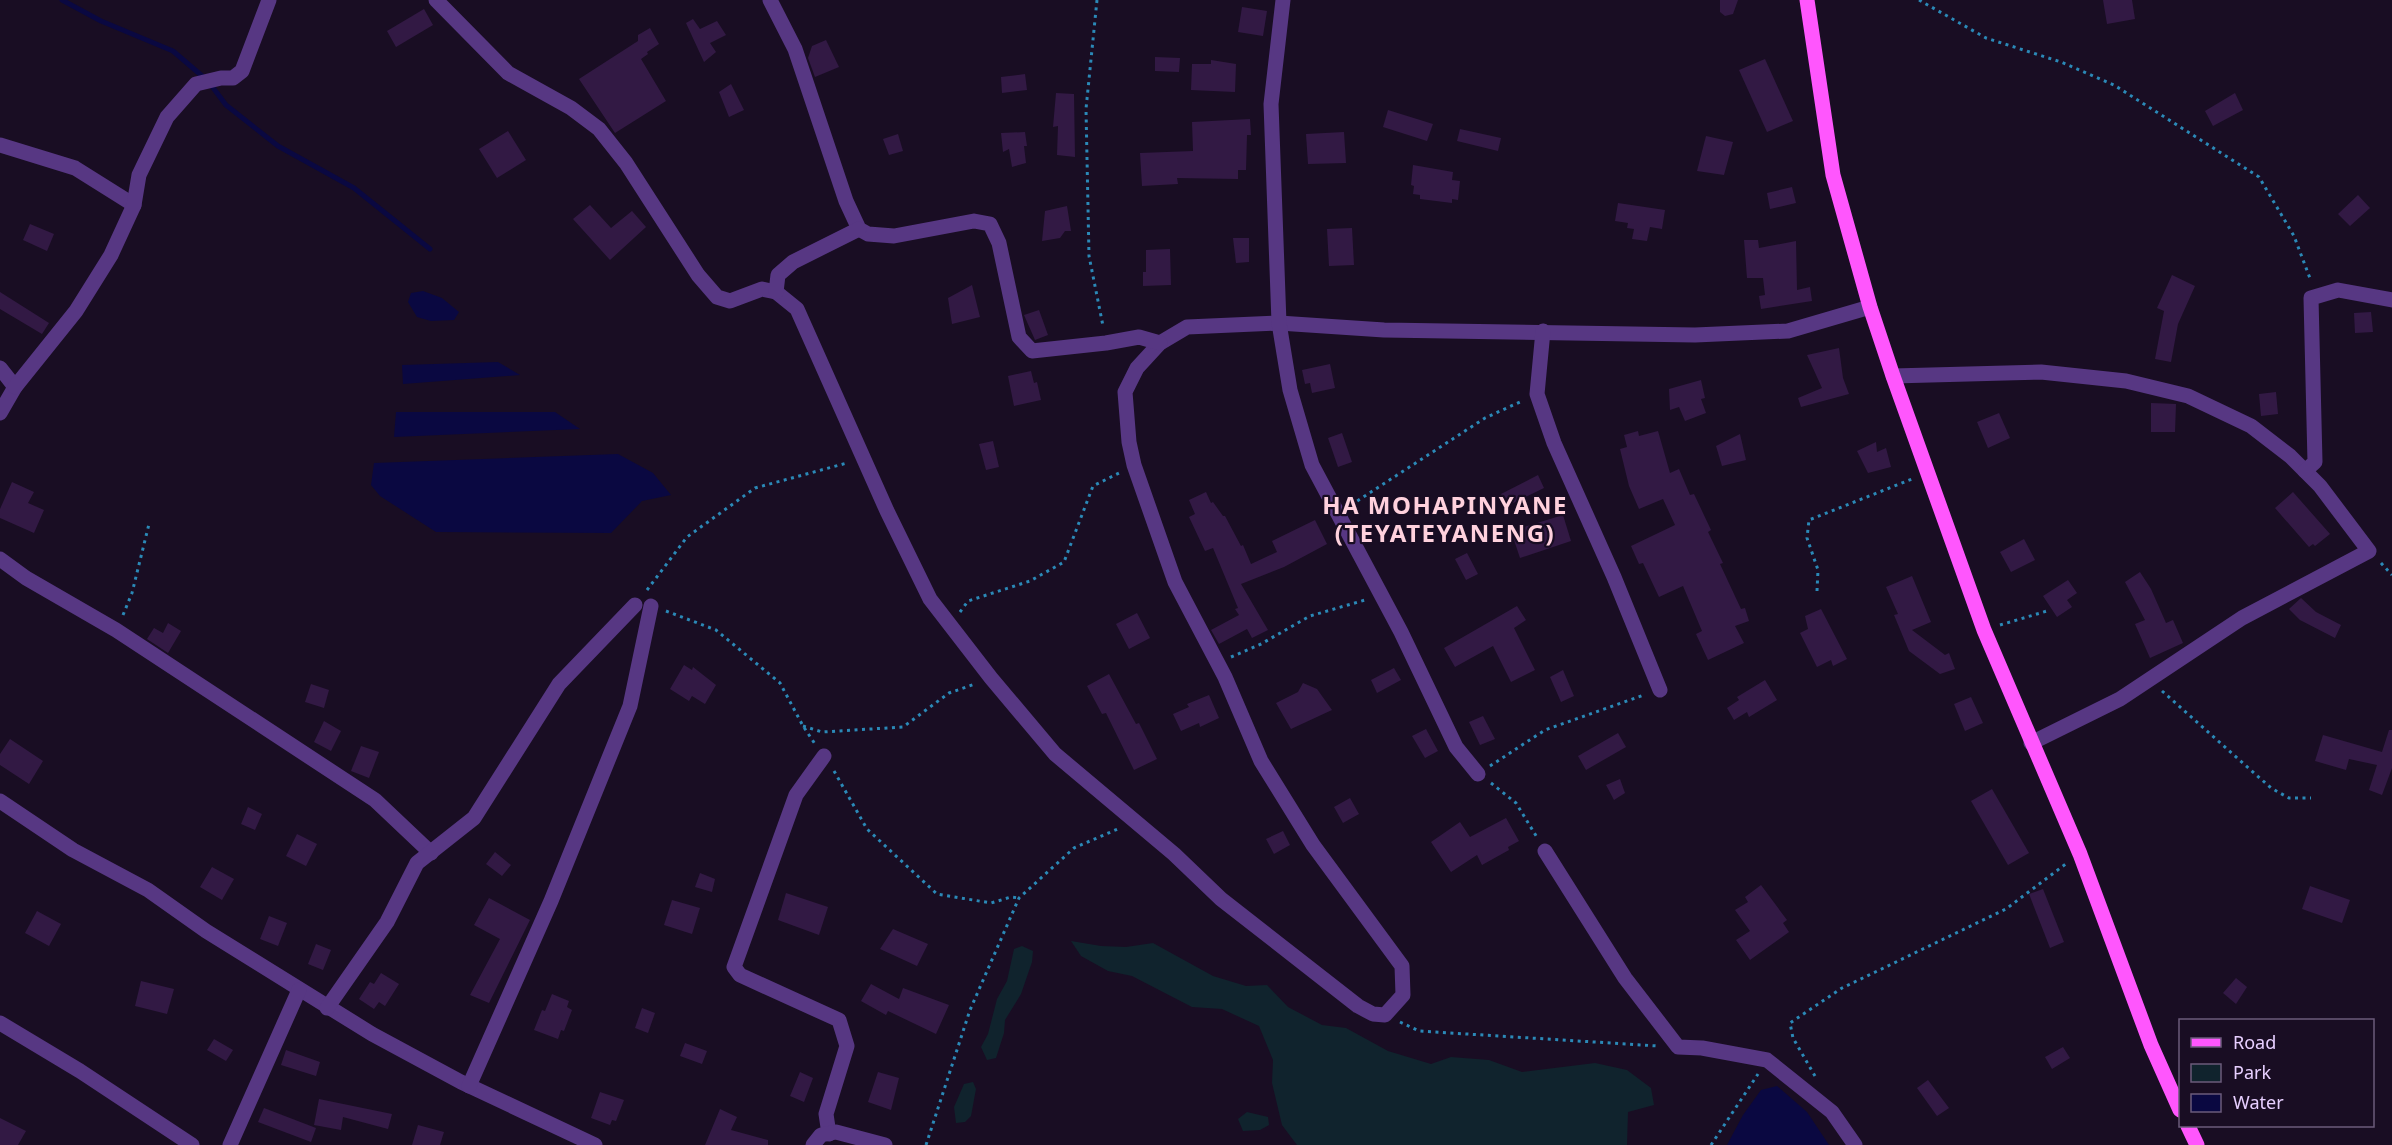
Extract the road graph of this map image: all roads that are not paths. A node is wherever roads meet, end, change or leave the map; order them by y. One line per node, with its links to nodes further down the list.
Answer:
1 (269, 0): 7 (street)
2 (436, 0): 9 (street)
3 (770, 0): 8 (street)
4 (1283, 0): 12 (street)
5 (1807, 0): 11 (main road)
6 (0, 145): 7 (street)
7 (134, 205): 17 (street)
8 (859, 229): 9 (street); 14 (street)
9 (776, 292): 14 (street)
10 (2392, 300): 19 (street)
11 (1870, 307): 13 (street); 16 (main road)
12 (1279, 322): 13 (street); 14 (street); 26 (street)
13 (1543, 331): 23 (street)
14 (1160, 343)
15 (0, 368): 17 (street)
16 (1893, 376): 19 (street); 24 (main road)
17 (15, 387): 18 (street)
18 (0, 413)
19 (2305, 471): 24 (street)
20 (0, 559): 29 (street)
21 (635, 606): 29 (street)
22 (651, 606): 33 (street)
23 (1660, 690)
24 (2031, 743): 34 (main road)
25 (824, 756): 36 (street)
26 (1478, 774)
27 (0, 801): 30 (street)
28 (1545, 851): 42 (street)
29 (431, 853): 31 (street)
30 (299, 990): 31 (street); 38 (street)
31 (327, 1008): 33 (street)
32 (0, 1023): 37 (street)
33 (469, 1086): 39 (street)
34 (2179, 1106)
35 (2189, 1127): 43 (main road)
36 (829, 1134): 40 (street); 41 (street)
37 (192, 1145)
38 (230, 1145)
39 (595, 1145)
40 (813, 1145)
41 (885, 1145)
42 (1855, 1145)
43 (2197, 1145)

